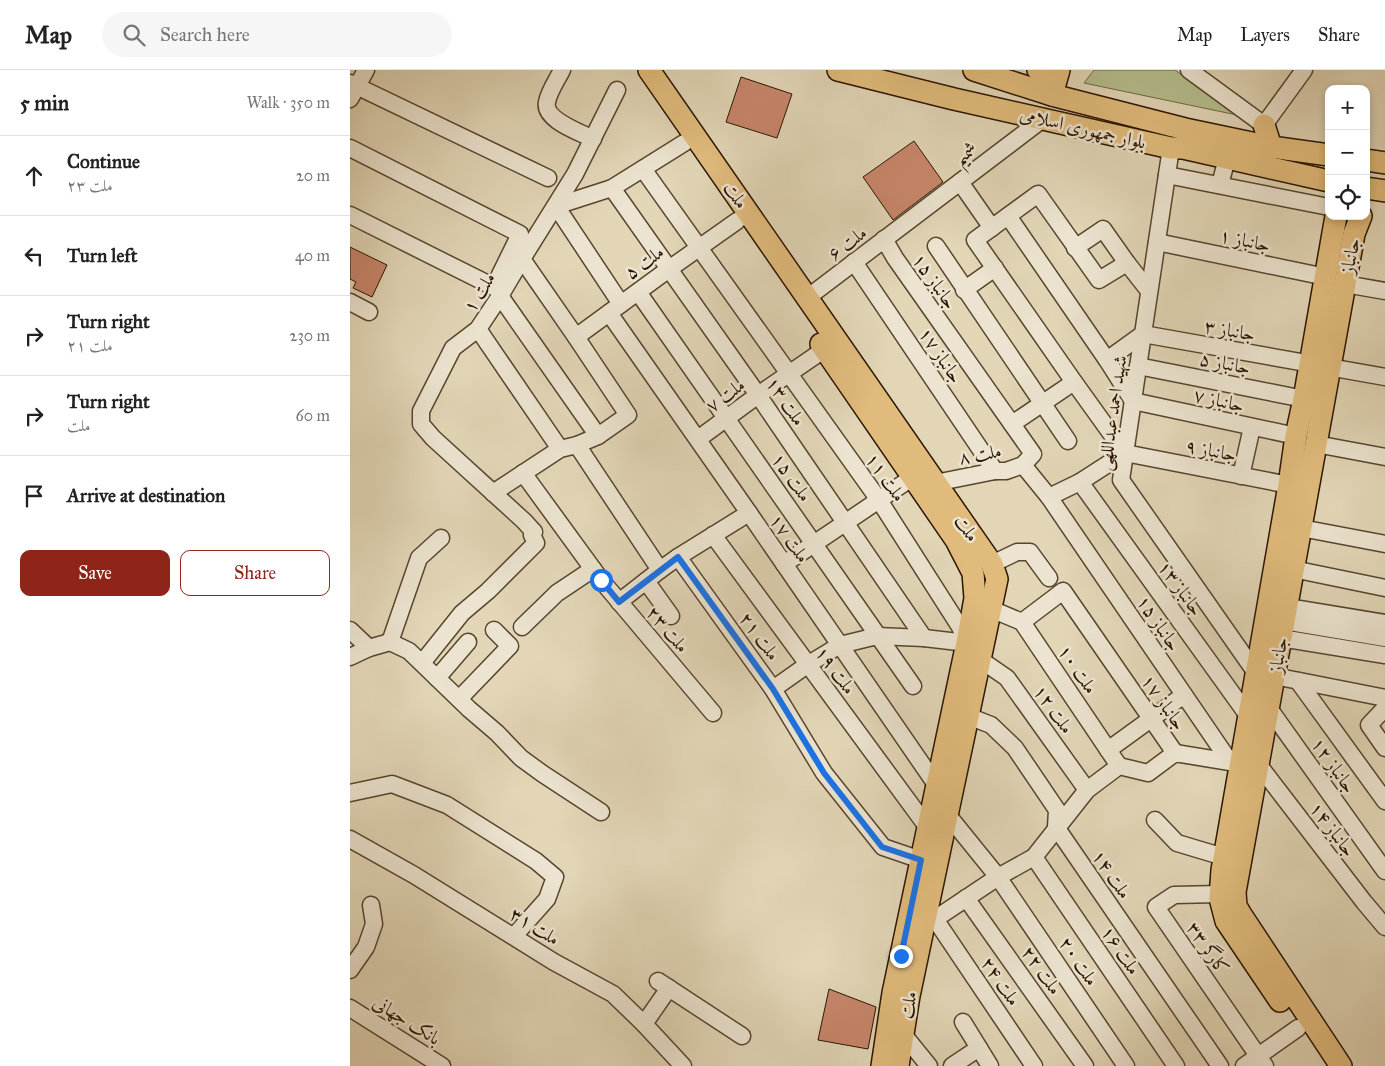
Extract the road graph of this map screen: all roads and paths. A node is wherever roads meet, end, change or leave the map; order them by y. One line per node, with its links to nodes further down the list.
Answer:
1 (366, 70): 12 (street)
2 (562, 70): 18 (street)
3 (632, 70): 19 (main road, ملت)
4 (649, 70): 59 (main road, ملت)
5 (838, 70): 14 (main road, بلوار جمهوری اسلامی)
6 (874, 70): 14 (main road)
7 (974, 70): 11 (main road, بلوار جمهوری اسلامی)
8 (1189, 70): 17 (street)
9 (1304, 70): 17 (street)
10 (1052, 71): 15 (main road)
11 (1016, 76): 15 (main road, بلوار جمهوری اسلامی)
12 (352, 90): 29 (street)
13 (617, 90): 18 (street, ملت ۱)
14 (932, 93): 16 (main road, بلوار جمهوری اسلامی)
15 (1052, 95): 20 (main road, بلوار جمهوری اسلامی)
16 (1043, 119): 22 (main road, بلوار جمهوری اسلامی); 31 (street, شمیم)
17 (1264, 124): 20 (main road)
18 (593, 139): 34 (street, ملت ۱)
19 (684, 143): 27 (street); 41 (main road, ملت)
20 (1271, 147): 23 (main road, بلوار جمهوری اسلامی)
21 (350, 148): 36 (street)
22 (1171, 148): 24 (main road, بلوار جمهوری اسلامی); 28 (street, شهید احمد عبداللهی)
23 (1325, 154)
24 (1227, 158): 30 (main road, بلوار جمهوری اسلامی); 32 (street)
25 (1370, 161): 26 (main road)
26 (1385, 163)
27 (642, 169): 33 (street); 46 (street, ملت ۱۱)
28 (1167, 175): 32 (street); 44 (street, شهید احمد عبداللهی)
29 (548, 178)
30 (1325, 180)
31 (960, 182): 38 (street, شمیم); 42 (street)
32 (1220, 185): 35 (street)
33 (612, 188): 34 (street); 52 (street, ملت ۱۳)
34 (556, 206): 48 (street, ملت ۱); 61 (street, ملت ۱۷)
35 (1325, 207)
36 (350, 215)
37 (1008, 216): 42 (street); 47 (street); 67 (street)
38 (910, 220): 43 (street, ملت ۶)
39 (1336, 220): 53 (main road, جانباز)
40 (1359, 220): 53 (main road, جانباز)
41 (737, 221): 46 (street, ملت ۵); 66 (main road, ملت)
42 (992, 228): 51 (street)
43 (884, 239): 49 (street, ملت ۶); 78 (street, جانباز ۱۵)
44 (1157, 242): 53 (street, جانباز ۱); 55 (street, شهید احمد عبداللهی)
45 (936, 246): 54 (street)
46 (698, 248): 52 (street, ملت ۵); 70 (street, ملت ۱۱)
47 (1075, 248): 50 (street); 50 (street)
48 (522, 259): 58 (street, ملت ۱); 65 (street)
49 (854, 262): 59 (street, ملت ۶); 90 (street, جانباز ۱۷)
50 (1127, 263): 55 (street)
51 (995, 268): 54 (street); 72 (street)
52 (669, 269): 57 (street, ملت ۵); 73 (street, ملت ۱۳)
53 (1335, 280): 56 (street, جانباز ۱); 69 (main road, جانباز)
54 (964, 290): 76 (street)
55 (1149, 291): 64 (street, شهید احمد عبداللهی)
56 (1385, 291)
57 (638, 292): 61 (street, ملت ۵); 77 (street, ملت ۱۵)
58 (500, 296): 63 (street, ملت ۱); 80 (street)
59 (807, 298): 94 (main road, ملت)
60 (350, 302): 62 (street)
61 (615, 309): 65 (street, ملت ۵); 82 (street, ملت ۱۷)
62 (369, 312)
63 (478, 329): 86 (street); 97 (street, ملت ۱)
64 (1143, 334): 67 (street); 68 (street, شهید احمد عبداللهی); 69 (street, جانباز ۳)
65 (576, 337): 80 (street)
66 (825, 350): 70 (street, ملت ۷); 93 (main road, ملت)
67 (1107, 360): 75 (street)
68 (1138, 366): 74 (street, جانباز ۵); 75 (street, شهید احمد عبداللهی)
69 (1320, 366): 71 (street, جانباز ۳); 74 (main road, جانباز); 84 (main road, جانباز)
70 (789, 375): 73 (street, ملت ۷); 99 (street, ملت ۱۱)
71 (1385, 377)
72 (1074, 382): 76 (street); 87 (street)
73 (758, 395): 77 (street, ملت ۷); 101 (street, ملت ۱۳)
74 (1304, 399): 81 (main road, جانباز)
75 (1133, 401): 79 (street, جانباز ۷); 87 (street, شهید احمد عبداللهی)
76 (1042, 404): 78 (street); 83 (street)
77 (727, 418): 82 (street, ملت ۷); 105 (street, ملت ۱۵)
78 (1012, 424): 89 (street, جانباز ۱۵)
79 (1252, 427): 81 (street, جانباز ۷); 92 (street)
80 (598, 436): 85 (street)
81 (1296, 436): 96 (main road, جانباز)
82 (698, 439): 100 (street, ملت ۱۷)
83 (1068, 441)
84 (1316, 444): 88 (street); 102 (main road, جانباز)
85 (577, 445): 86 (street); 112 (street)
86 (560, 449): 91 (street)
87 (1125, 453): 92 (street, جانباز ۹); 95 (street); 137 (street, شهید احمد عبداللهی)
88 (1385, 457)
89 (1023, 465): 90 (street, ملت ۸); 98 (street, ملت ۸)
90 (995, 471): 94 (street, ملت ۸)
91 (523, 473): 97 (street); 110 (street, ملت ۲۳)
92 (1241, 476): 96 (street, جانباز ۹)
93 (913, 477): 99 (street); 132 (main road, ملت)
94 (935, 482): 109 (main road, ملت)
95 (1080, 482): 98 (street); 149 (street, جانباز ۱۳)
96 (1289, 485): 121 (main road, جانباز)
97 (493, 493): 135 (street, ملت ۱)
98 (1048, 497): 142 (street, جانباز ۱۵)
99 (878, 500): 101 (street); 132 (street, ملت ۱۱)
100 (749, 513): 103 (street); 108 (street, ملت ۱۷)
101 (845, 523): 105 (street); 126 (street, ملت ۱۳)
102 (1301, 528): 106 (street); 111 (main road, جانباز)
103 (713, 535): 107 (street); 136 (street, ملت ۱۹)
104 (441, 538): 128 (street)
105 (814, 544): 108 (street); 125 (street, ملت ۱۵)
106 (1385, 544)
107 (678, 557): 112 (street); 141 (street, ملت ۲۱)
108 (784, 564): 130 (street, ملت ۱۷)
109 (992, 564): 113 (street); 117 (main road, ملت)
110 (593, 569): 116 (street, ملت ۲۳); 122 (street)
111 (1293, 569): 115 (street); 121 (main road, جانباز)
112 (660, 570): 114 (street)
113 (1049, 578)
114 (646, 581): 116 (street); 118 (street)
115 (1385, 588)
116 (619, 602): 147 (street, ملت ۲۳)
117 (991, 610): 119 (street); 132 (main road, ملت)
118 (671, 616)
119 (1022, 622): 150 (street, جانباز ۱۷); 152 (street, ملت ۱۰)
120 (1385, 623): 121 (street)
121 (1276, 624): 127 (street); 133 (street); 137 (main road, جانباز)
122 (522, 627)
123 (350, 630): 131 (street)
124 (494, 630): 144 (street)
125 (877, 636): 126 (street); 130 (street); 140 (street, ملت ۱۵)
126 (924, 638): 132 (street)
127 (1385, 638)
128 (390, 642): 131 (street); 135 (street)
129 (468, 642): 138 (street)
130 (840, 645): 136 (street); 156 (street, ملت ۱۷)
131 (369, 648): 134 (street)
132 (977, 650): 148 (main road, ملت); 156 (main road, ملت); 157 (street, ملت ۱۲)
133 (1385, 655)
134 (350, 657)
135 (422, 663): 138 (street)
136 (807, 665): 141 (street); 164 (street, ملت ۱۹)
137 (1265, 675): 139 (street); 145 (main road, جانباز); 149 (main road, جانباز)
138 (437, 678): 144 (street)
139 (1298, 681): 143 (street); 159 (street)
140 (912, 686)
141 (773, 689): 167 (street, ملت ۲۱)
142 (1184, 695): 150 (street); 154 (street, جانباز ۱۵)
143 (1385, 698)
144 (459, 699): 160 (street)
145 (1268, 707): 154 (main road, جانباز); 169 (street, جانباز ۱۲)
146 (1385, 708): 151 (street)
147 (713, 713)
148 (968, 716): 161 (main road, ملت); 163 (street, ملت ۱۴)
149 (1249, 717): 154 (main road, جانباز)
150 (1151, 719): 152 (street); 153 (street, جانباز ۱۷)
151 (1385, 748)
152 (1108, 750): 155 (street, ملت ۱۰)
153 (1175, 753): 154 (street); 155 (street)
154 (1243, 764): 168 (main road, جانباز); 175 (street, جانباز ۱۴)
155 (1119, 766): 157 (street)
156 (937, 786): 164 (main road, ملت)
157 (1087, 790): 163 (street)
158 (350, 793): 176 (street)
159 (1385, 801)
160 (600, 812)
161 (947, 814): 170 (street, ملت ۲۰); 174 (main road, ملت)
162 (1155, 820): 168 (street)
163 (1056, 827): 166 (street); 197 (street, ملت ۱۴)
164 (928, 828): 167 (main road, ملت)
165 (350, 839): 176 (street, ملت ۳۱)
166 (1034, 857): 170 (street); 196 (street, ملت ۱۶)
167 (921, 860): 174 (main road, ملت)
168 (1228, 866): 171 (main road, جانباز); 179 (main road, جانباز)
169 (1385, 871)
170 (998, 877): 172 (street); 195 (street, ملت ۲۰)
171 (1220, 894): 179 (main road, جانباز); 185 (street, کارگر ۳۳)
172 (966, 898): 174 (street); 194 (street, ملت ۲۲)
173 (371, 905): 177 (street)
174 (924, 915): 182 (main road, ملت); 188 (main road, ملت); 193 (street, ملت ۲۴)
175 (1382, 917)
176 (514, 936): 181 (street, ملت ۳۱)
177 (350, 970)
178 (350, 1008): 186 (street, بانک جهانی)
179 (1298, 1019): 185 (street); 199 (main road, جانباز); 200 (main road, جانباز)
180 (963, 1022): 184 (street)
181 (644, 1024): 183 (street); 187 (street, ملت ۳۱)
182 (903, 1034): 189 (main road, ملت); 190 (street)
183 (742, 1036)
184 (979, 1048): 191 (street); 192 (street)
185 (1261, 1061): 198 (street)
186 (442, 1066)
187 (683, 1066)
188 (882, 1066)
189 (898, 1066)
190 (929, 1066)
191 (952, 1066)
192 (990, 1066)
193 (1034, 1066)
194 (1085, 1066)
195 (1126, 1066)
196 (1176, 1066)
197 (1220, 1066)
198 (1244, 1066)
199 (1324, 1066)
200 (1341, 1066)

